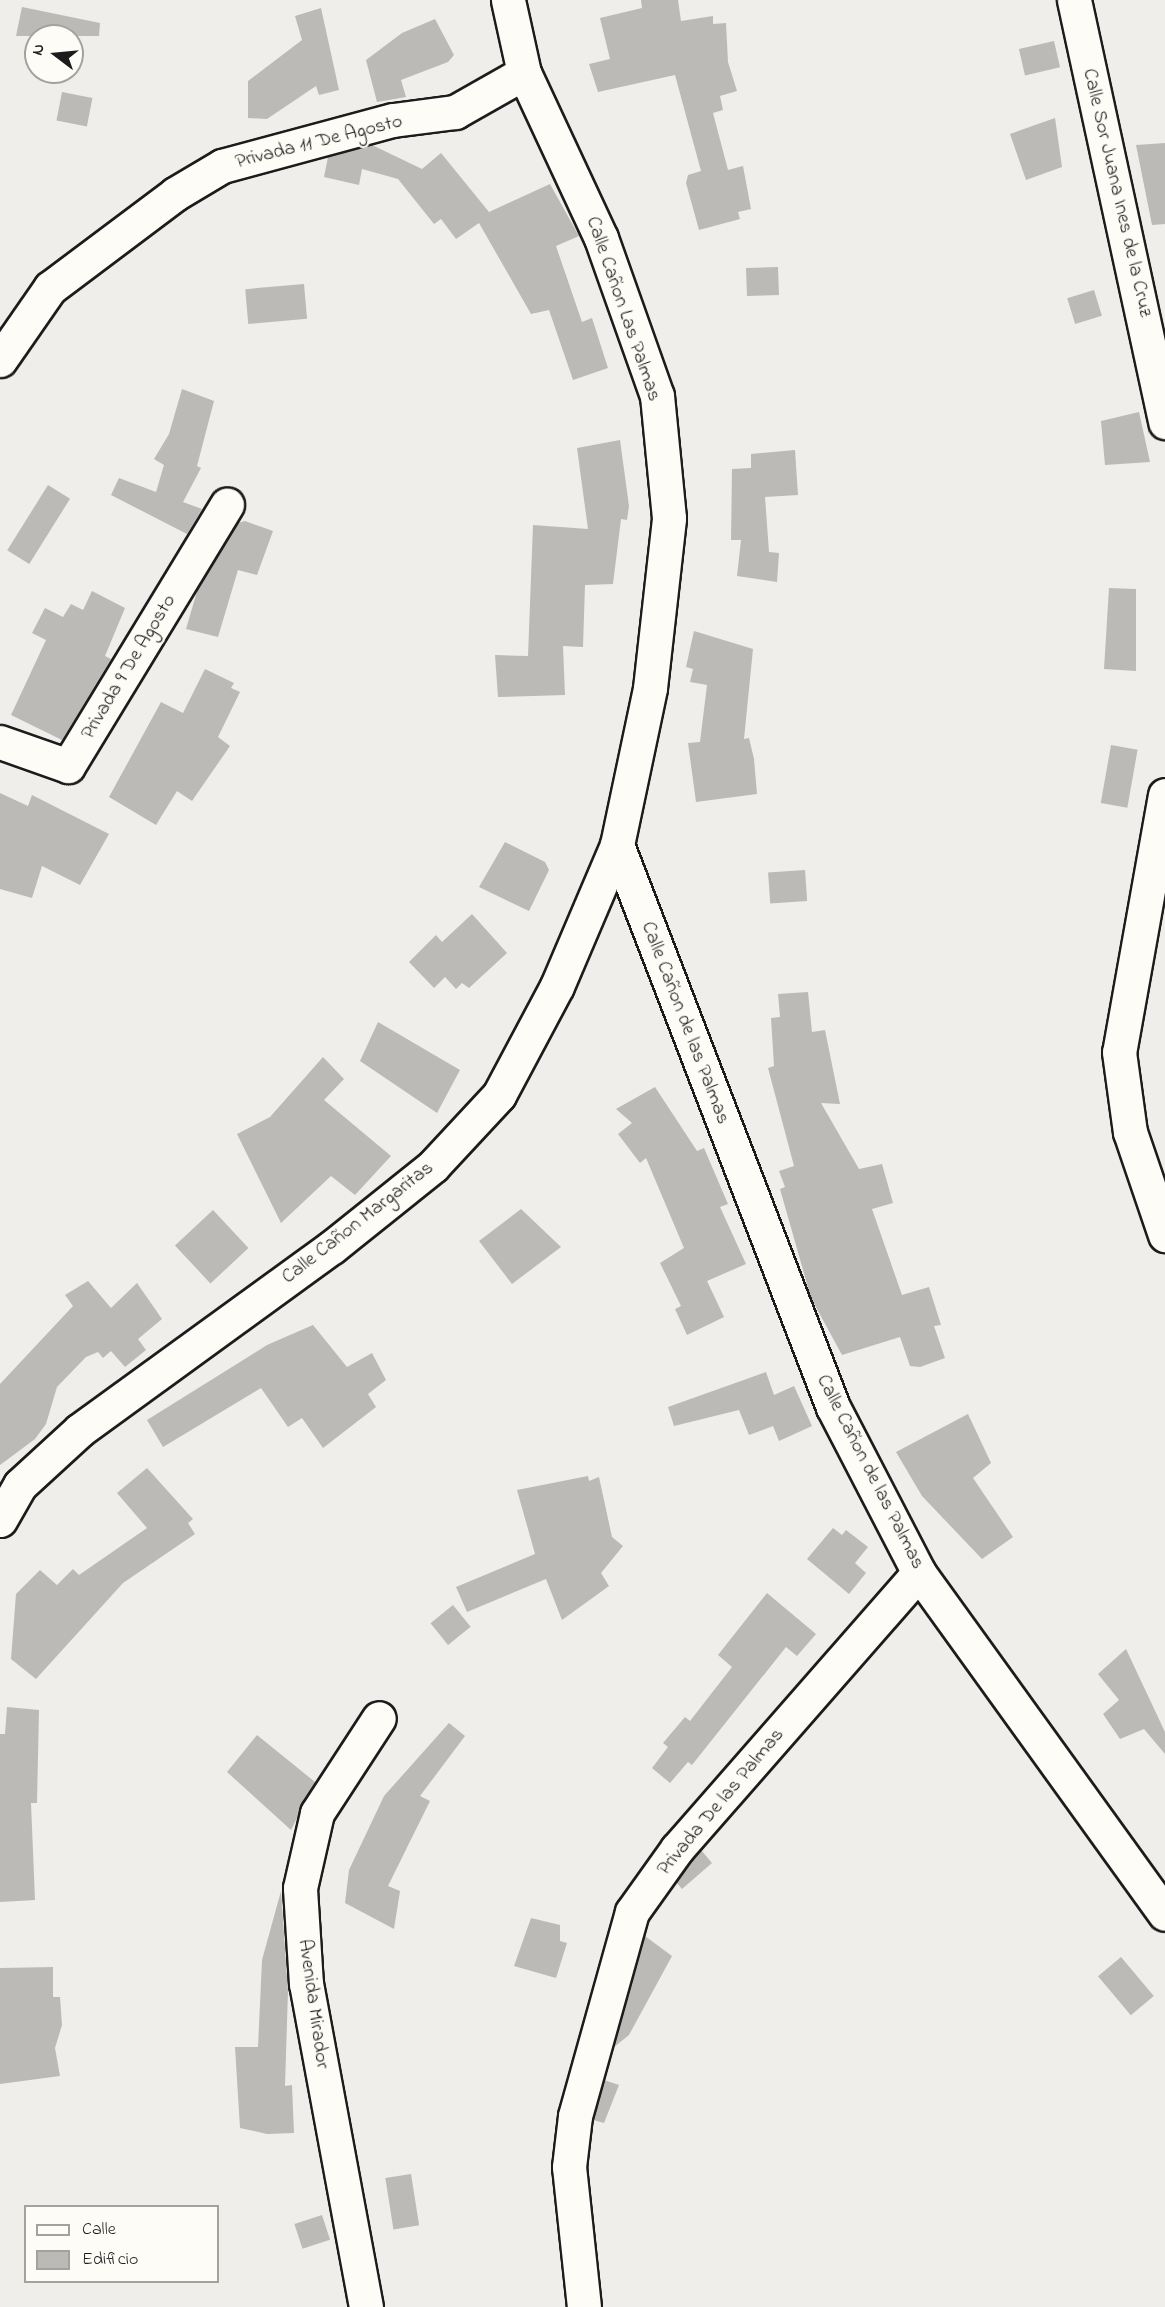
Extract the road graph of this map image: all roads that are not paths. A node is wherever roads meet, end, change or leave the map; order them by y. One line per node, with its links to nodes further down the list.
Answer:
1 (508, 0): 3 (street, Calle Cañon Las Palmas)
2 (1074, 0): 4 (street, Calle Sor Juana Ines de la Cruz)
3 (524, 73): 5 (street, Privada 11 De Agosto); 10 (street, Calle Cañon Las Palmas)
4 (1155, 312): 6 (street, Calle Sor Juana Ines de la Cruz)
5 (0, 360)
6 (1165, 422)
7 (227, 505): 8 (street, Privada 9 De Agosto)
8 (0, 741)
9 (1165, 795): 11 (street)
10 (617, 845): 12 (street, Calle Cañon Margaritas); 14 (street, Calle Cañon de las Palmas)
11 (1165, 1235)
12 (10, 1484): 13 (street, Calle Cañon Margaritas)
13 (0, 1520)
14 (919, 1573): 16 (street, Calle Cañon de las Palmas); 18 (street, Privada De las Palmas)
15 (379, 1718): 17 (street, Avenida Mirador)
16 (1165, 1914)
17 (366, 2307)
18 (584, 2307)

